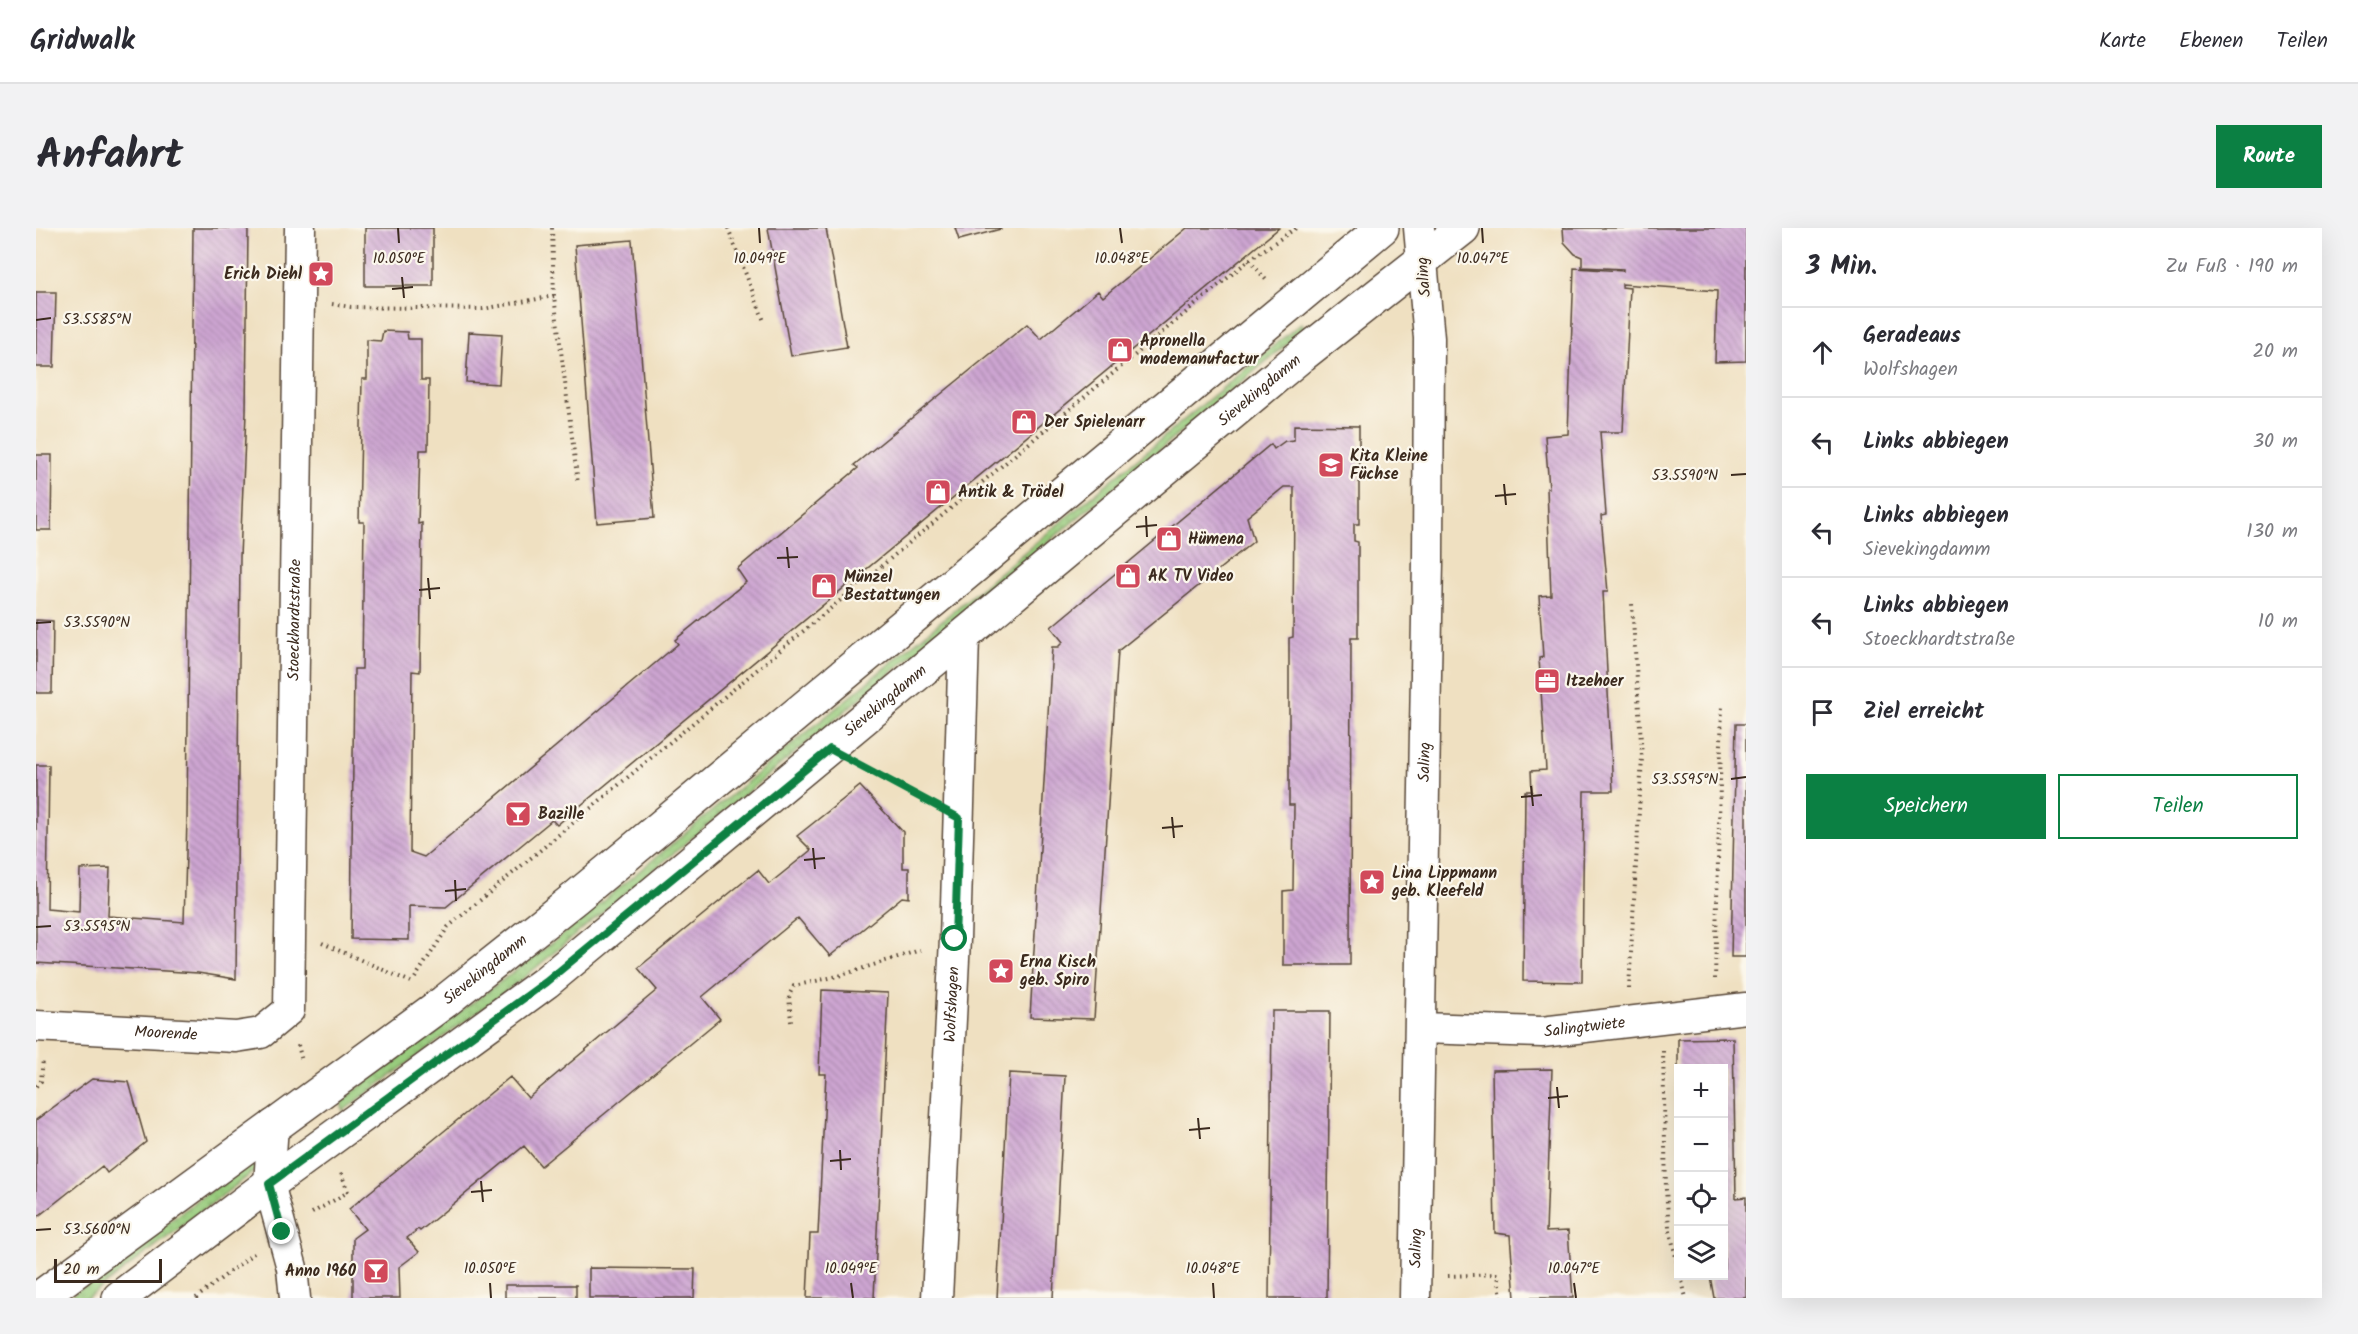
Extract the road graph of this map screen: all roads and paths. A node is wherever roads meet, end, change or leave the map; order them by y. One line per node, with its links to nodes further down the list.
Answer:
1 (300, 228): 11 (street, Stoeckhardtstraße)
2 (552, 228): 10 (path)
3 (728, 228): 12 (path)
4 (1296, 228): 8 (path)
5 (1382, 228): 33 (street, Sievekingdamm)
6 (1462, 228): 7 (street, Sievekingdamm)
7 (1420, 244): 15 (street, Sievekingdamm); 30 (street, Saling)
8 (1250, 260): 9 (path); 21 (path)
9 (1273, 288)
10 (554, 296): 11 (path); 13 (path)
11 (298, 299): 19 (street, Stoeckhardtstraße)
12 (764, 321)
13 (578, 484)
14 (1632, 604): 28 (path)
15 (964, 637): 17 (street, Sievekingdamm); 18 (street, Wolfshagen)
16 (1722, 704): 25 (path)
17 (830, 749): 18 (path); 34 (street, Sievekingdamm)
18 (959, 818): 20 (street, Wolfshagen)
19 (290, 928): 21 (path); 24 (street, Stoeckhardtstraße)
20 (955, 939): 27 (path); 41 (street, Wolfshagen)
21 (412, 983): 22 (path)
22 (403, 989)
23 (1746, 1008): 25 (street, Salingtwiete)
24 (289, 1010): 29 (street, Moorende)
25 (1714, 1012): 26 (street, Salingtwiete)
26 (1662, 1017): 28 (street, Salingtwiete); 35 (path)
27 (791, 1022)
28 (1627, 1023): 30 (street, Salingtwiete)
29 (36, 1026)
30 (1421, 1028): 37 (street, Saling)
31 (311, 1054): 32 (path)
32 (302, 1061)
33 (273, 1125): 34 (street); 38 (street, Sievekingdamm)
34 (269, 1184): 39 (street, Sievekingdamm); 40 (street)
35 (1674, 1249)
36 (1682, 1280): 43 (path)
37 (1415, 1287): 42 (path)
38 (39, 1298)
39 (119, 1298)
40 (295, 1298)
41 (938, 1298)
42 (1500, 1298)
43 (1686, 1298)

